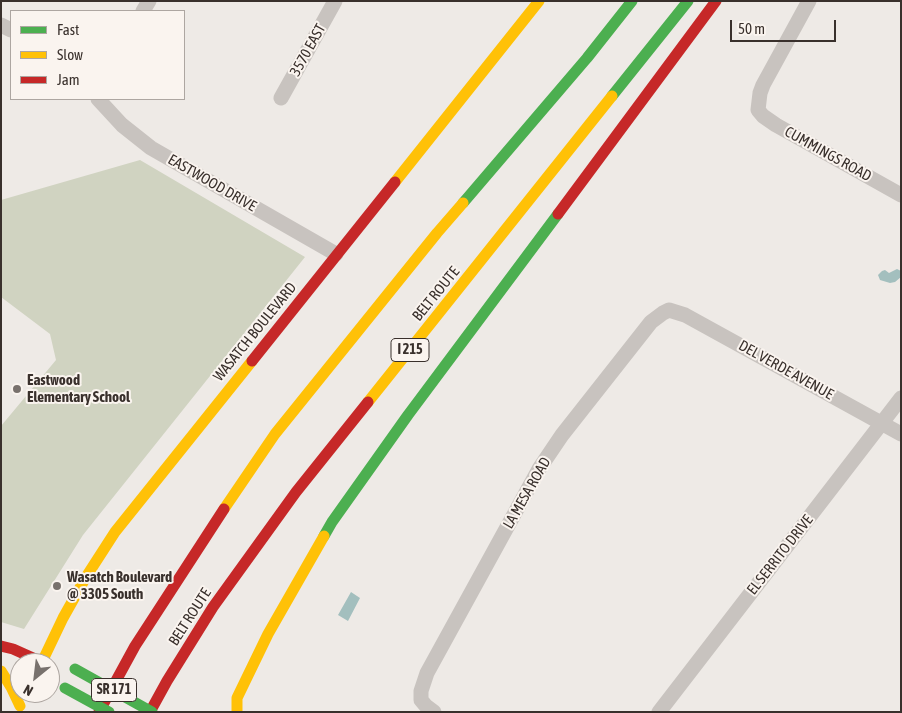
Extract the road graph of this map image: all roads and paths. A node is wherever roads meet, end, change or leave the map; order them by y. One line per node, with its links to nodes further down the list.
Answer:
1 (335, 1): 7 (street, 3570 EAST)
2 (539, 1): 10 (main road, WASATCH BOULEVARD)
3 (632, 1): 22 (main road, BELT ROUTE)
4 (688, 1): 24 (main road, BELT ROUTE / I 215)
5 (716, 1): 25 (main road)
6 (809, 1): 9 (street, CUMMINGS ROAD)
7 (281, 98)
8 (99, 100): 10 (street, EASTWOOD DRIVE)
9 (901, 195)
10 (336, 254): 17 (main road, WASATCH BOULEVARD)
11 (670, 310): 13 (street, DEL VERDE AVENUE); 26 (street, LA MESA ROAD)
12 (901, 398): 13 (street, EL SERRITO DRIVE)
13 (881, 423): 14 (street, DEL VERDE AVENUE); 27 (street, EL SERRITO DRIVE)
14 (901, 434)
15 (1, 646): 16 (main road, WASATCH BOULEVARD)
16 (22, 653)
17 (48, 653)
18 (71, 668): 24 (main road, SR 171, bridge)
19 (1, 671): 21 (main road)
20 (63, 685): 23 (main road, SR 171, bridge)
21 (19, 709)
22 (99, 712)
23 (109, 712)
24 (151, 712)
25 (237, 712)
26 (434, 712)
27 (659, 712)

